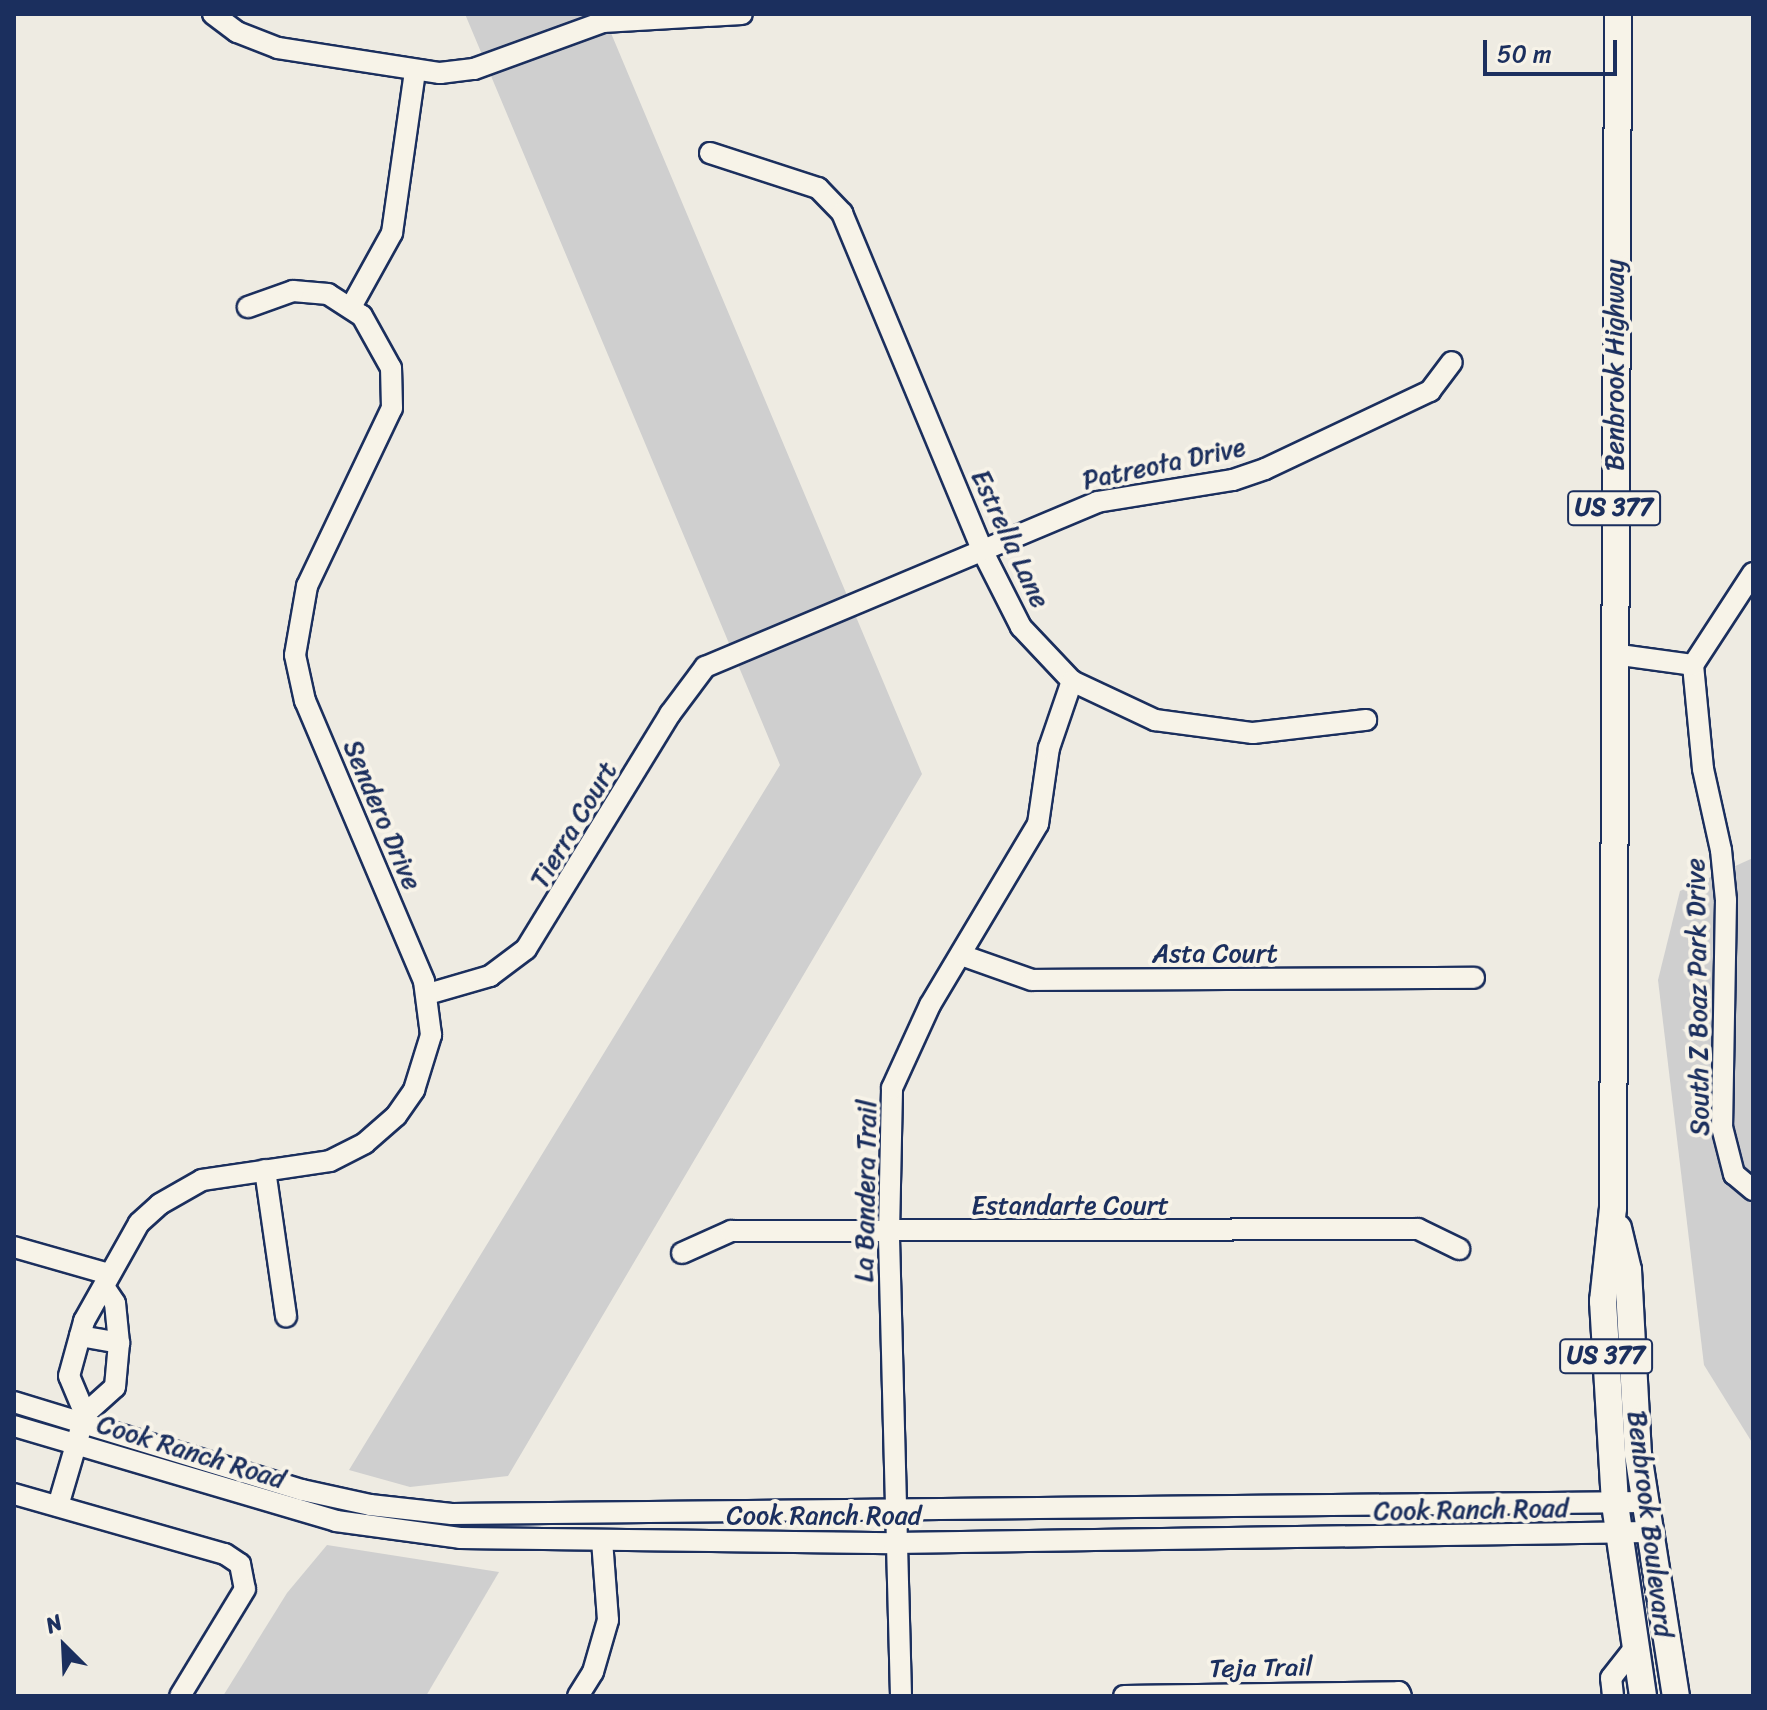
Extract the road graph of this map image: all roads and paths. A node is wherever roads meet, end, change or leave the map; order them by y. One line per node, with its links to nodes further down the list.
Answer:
1 (213, 14): 6 (street)
2 (742, 14): 5 (street)
3 (1618, 14): 14 (main road, Benbrook Highway / US 377)
4 (637, 16): 5 (street); 6 (street)
5 (685, 16)
6 (415, 71): 9 (street)
7 (710, 153): 11 (street, Estrella Lane)
8 (248, 307): 9 (street, Sendero Drive)
9 (351, 307): 20 (street, Sendero Drive)
10 (1452, 362): 11 (street, Patreota Drive)
11 (983, 552): 13 (street, Patreota Drive); 16 (street, Estrella Lane)
12 (1753, 573): 15 (street)
13 (740, 652): 20 (street, Tierra Court)
14 (1613, 654): 15 (street); 21 (main road, Benbrook Highway / US 377)
15 (1693, 665): 23 (street, South Z Boaz Park Drive)
16 (1072, 681): 17 (street, Estrella Lane); 18 (street, La Bandera Trail)
17 (1366, 720)
18 (961, 955): 19 (street, Asta Court); 25 (street, La Bandera Trail)
19 (1474, 978)
20 (428, 994): 22 (street, Sendero Drive)
21 (1612, 1003): 24 (main road, Benbrook Boulevard / US 377)
22 (265, 1170): 29 (street, Sendero Drive); 30 (street)
23 (1753, 1190)
24 (1613, 1208): 38 (main road, Benbrook Boulevard / US 377); 39 (main road, Benbrook Boulevard / US 377)
25 (889, 1233): 27 (street, Estandarte Court); 28 (street, Estandarte Court); 41 (street, La Bandera Trail)
26 (14, 1247): 29 (street)
27 (1459, 1249)
28 (682, 1253)
29 (107, 1281): 31 (street, Sendero Drive); 32 (street)
30 (286, 1316)
31 (80, 1336): 32 (street); 34 (street, Sendero Drive)
32 (119, 1343): 34 (street)
33 (14, 1402): 34 (street, Cook Ranch Road)
34 (84, 1418): 36 (street); 41 (street, Cook Ranch Road)
35 (14, 1426): 36 (street, Cook Ranch Road)
36 (76, 1444): 40 (street); 44 (street, Cook Ranch Road)
37 (14, 1494): 40 (street)
38 (1645, 1502): 39 (street, Cook Ranch Road); 42 (main road, Benbrook Boulevard / US 377)
39 (1615, 1504): 41 (street, Cook Ranch Road); 43 (main road, Benbrook Boulevard / US 377)
40 (58, 1506): 48 (street)
41 (894, 1508): 45 (street, La Bandera Trail)
42 (1648, 1532): 43 (street, Cook Ranch Road); 54 (main road, Benbrook Boulevard / US 377)
43 (1618, 1534): 45 (street, Cook Ranch Road); 46 (main road, Benbrook Boulevard / US 377)
44 (602, 1540): 45 (street, Cook Ranch Road); 49 (street)
45 (894, 1543): 50 (street, La Bandera Trail)
46 (1634, 1649): 52 (street); 53 (main road, Benbrook Boulevard / US 377)
47 (1400, 1694): 51 (street, Teja Trail)
48 (180, 1696)
49 (578, 1696)
50 (901, 1696)
51 (1124, 1696)
52 (1613, 1696)
53 (1643, 1696)
54 (1676, 1696)

